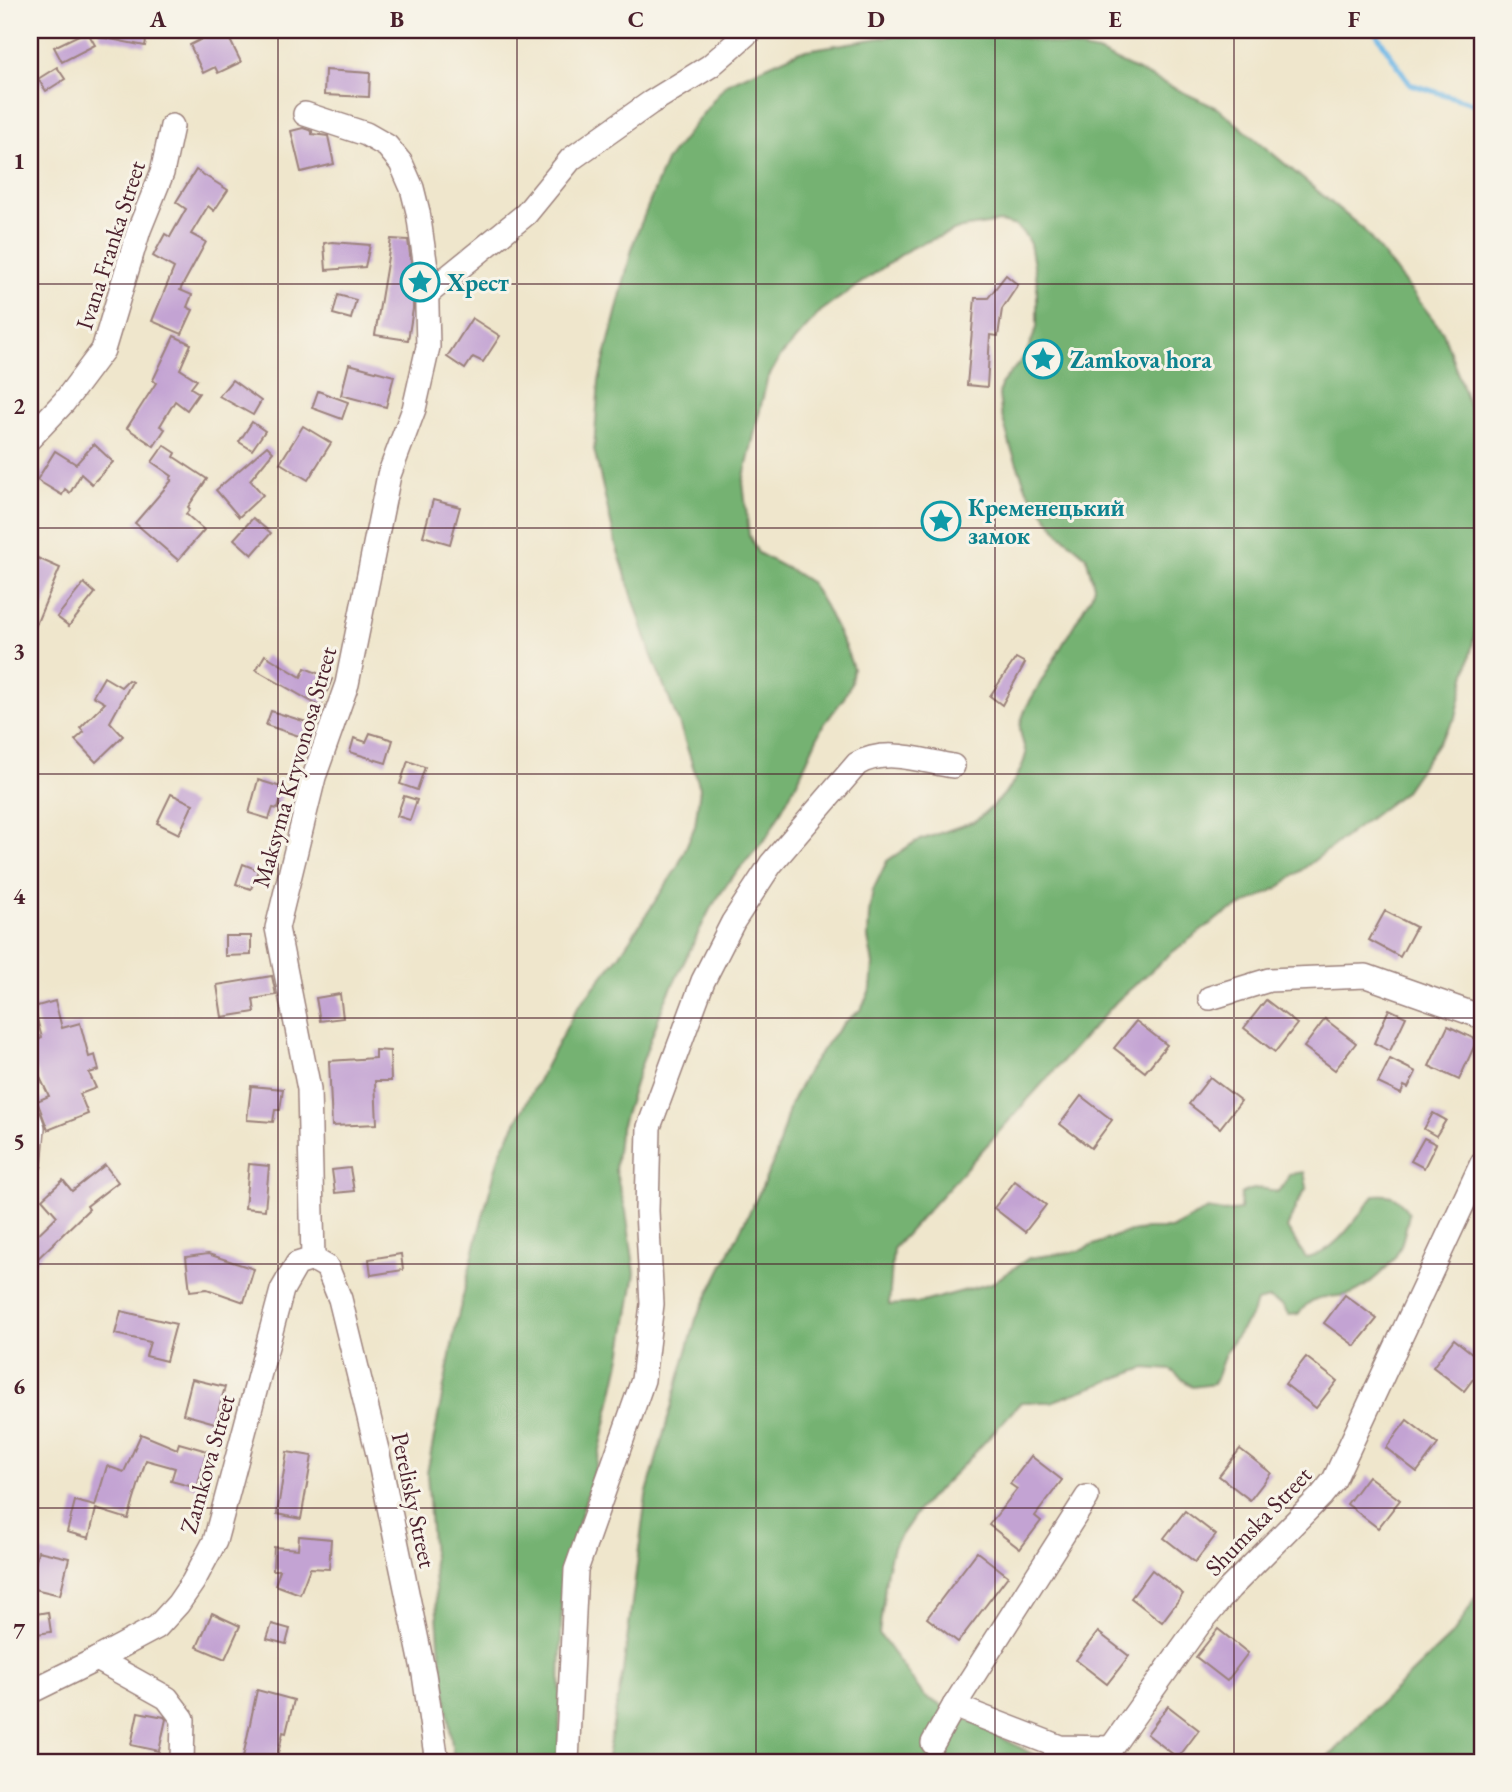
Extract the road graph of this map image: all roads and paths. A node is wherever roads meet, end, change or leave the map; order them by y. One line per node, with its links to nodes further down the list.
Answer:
1 (751, 30): 4 (street)
2 (305, 114): 4 (street, Maksyma Kryvonosa Street)
3 (172, 126): 5 (street, Ivana Franka Street)
4 (427, 293): 12 (street, Maksyma Kryvonosa Street)
5 (30, 438)
6 (953, 766): 20 (street)
7 (1210, 998): 8 (street)
8 (1482, 1017)
9 (30, 1120): 10 (street)
10 (30, 1163)
11 (1482, 1163): 16 (street, Shumska Street)
12 (313, 1259): 14 (street, Zamkova Street); 19 (street, Perelisky Street)
13 (1087, 1497): 16 (street)
14 (97, 1659): 15 (street, Zamkova Street); 18 (street)
15 (30, 1692)
16 (954, 1706): 17 (street)
17 (933, 1743)
18 (182, 1762)
19 (438, 1762)
20 (567, 1762)

